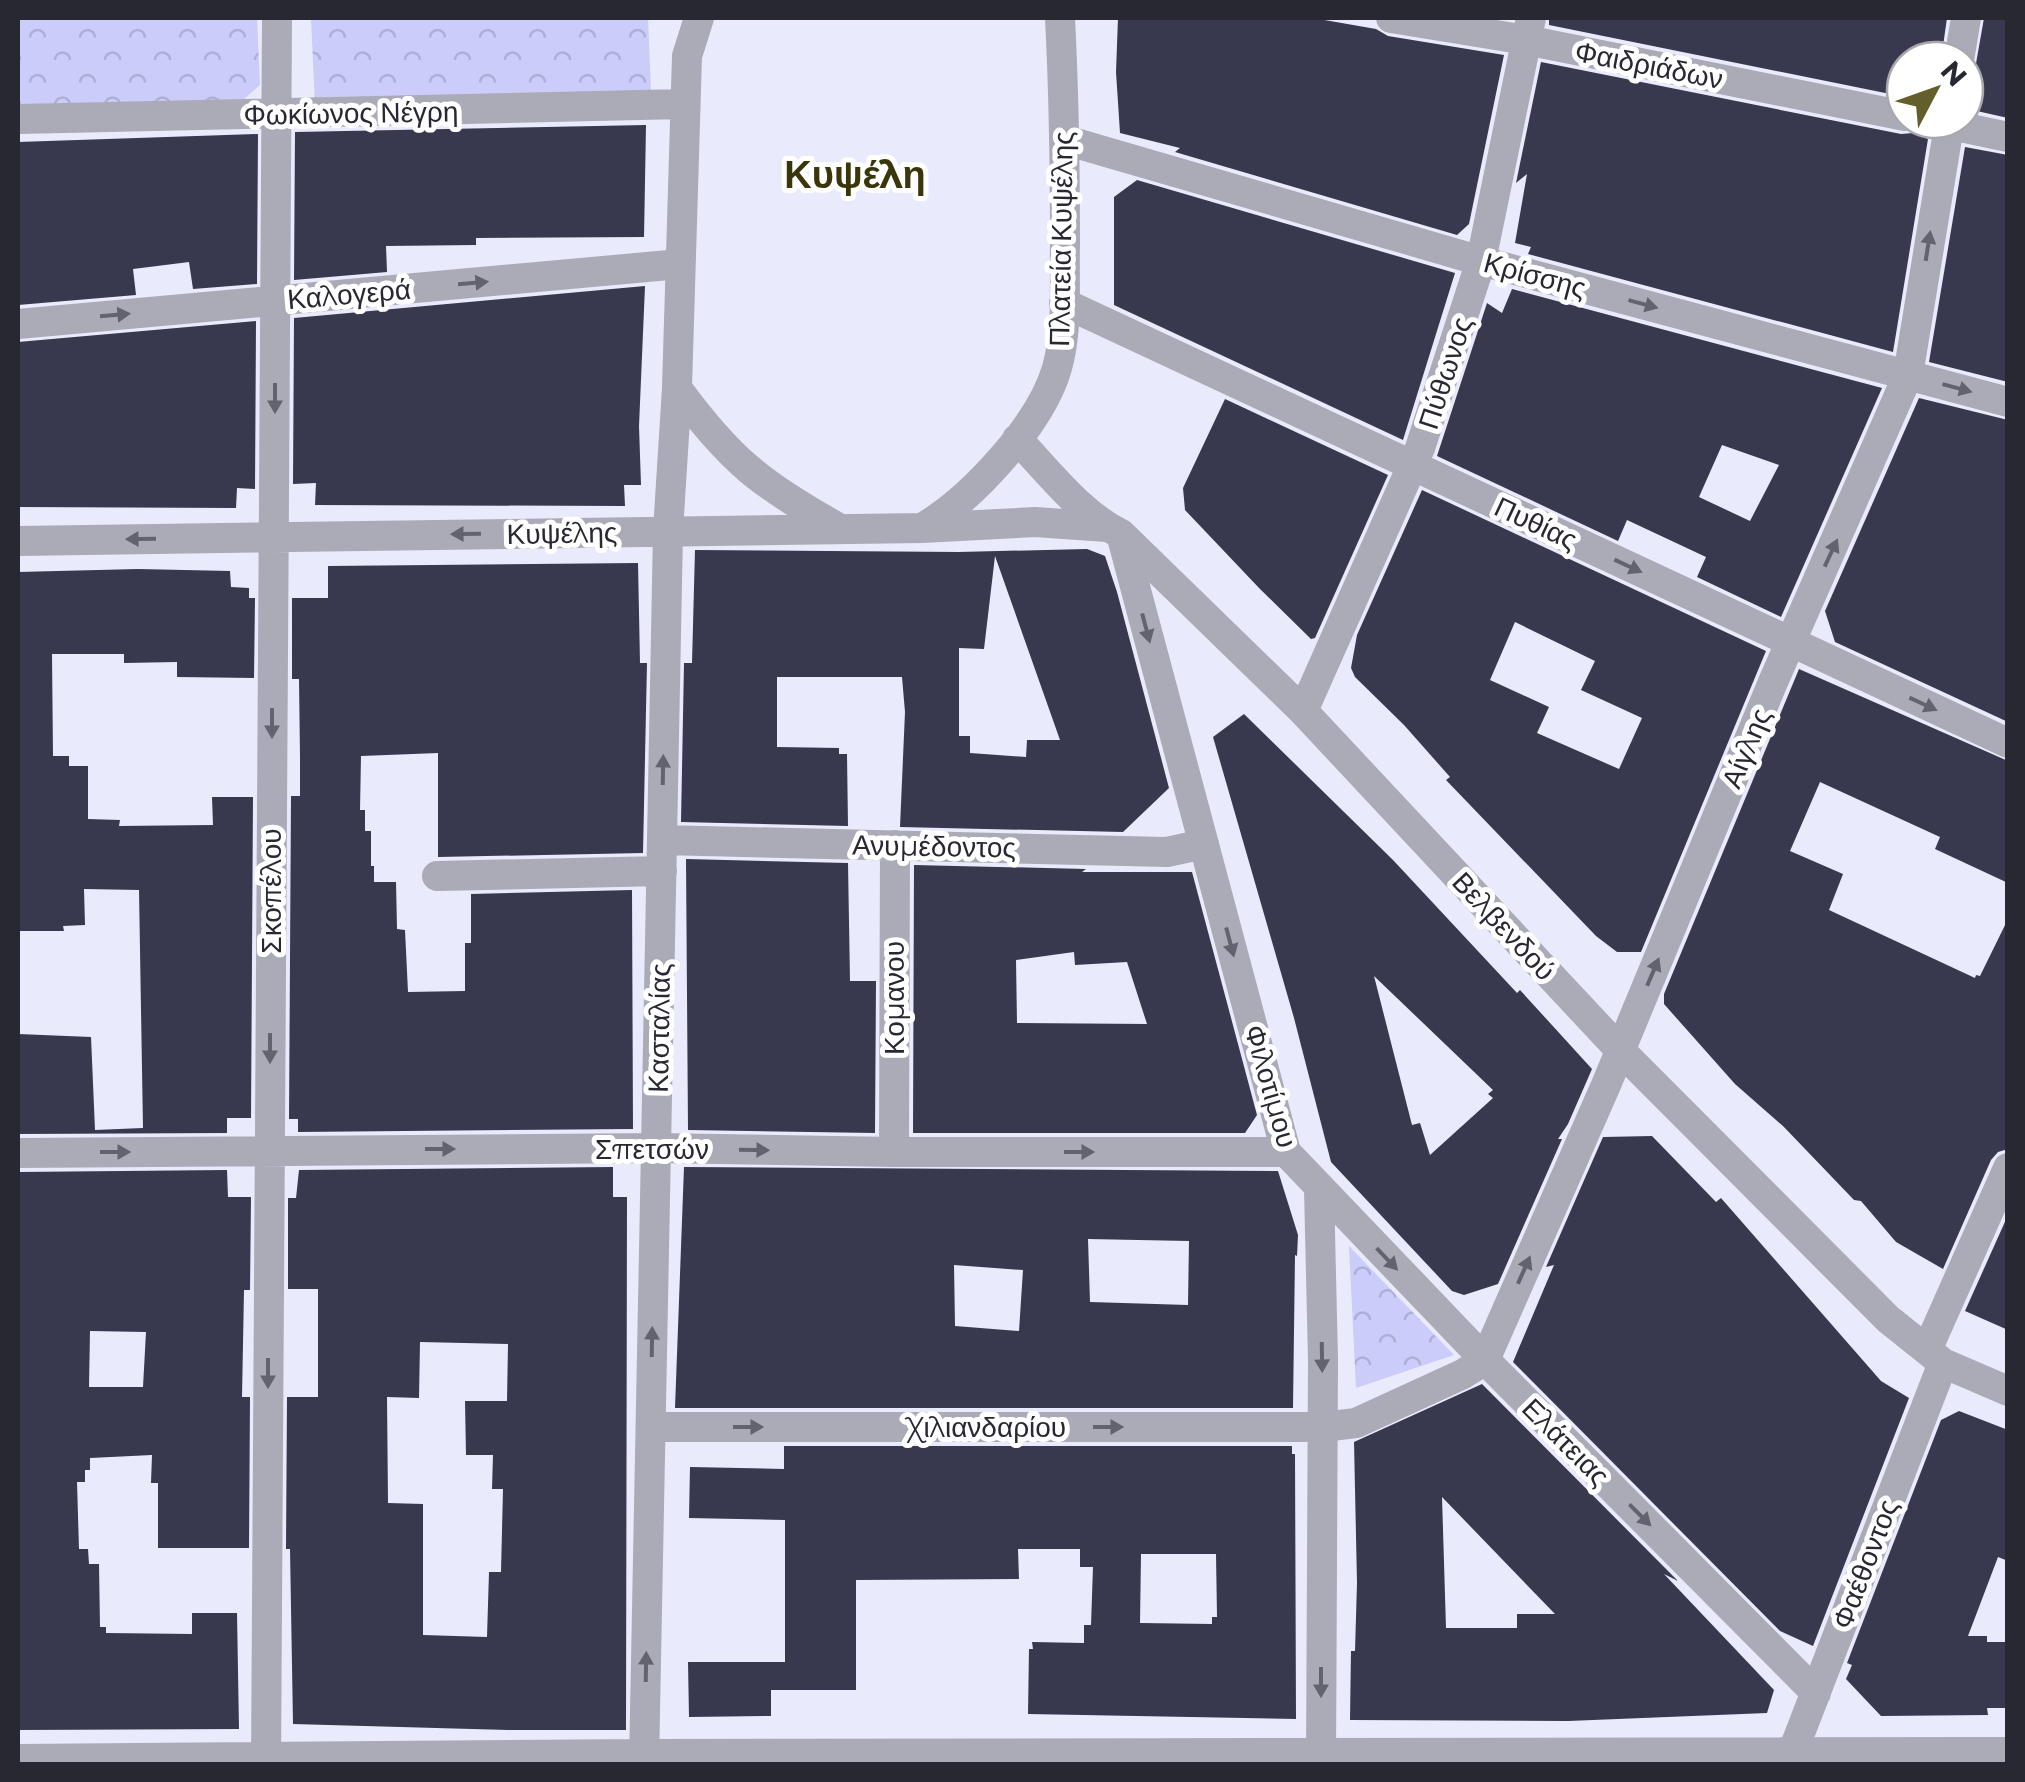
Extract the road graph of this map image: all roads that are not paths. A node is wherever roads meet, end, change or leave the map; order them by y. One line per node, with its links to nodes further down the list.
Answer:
1 (277, 18): 8 (street, Σκοπέλου)
2 (699, 18): 6 (street)
3 (1060, 18): 10 (street, Πλατεία Κυψέλης)
4 (1392, 18): 5 (street, Φαιδριάδων)
5 (1529, 29): 7 (street, Φαιδριάδων); 12 (street, Πύθωνος)
6 (684, 104): 8 (street, Φωκίωνος Νέγρη); 13 (street)
7 (1885, 111)
8 (276, 116): 9 (street, Φωκίωνος Νέγρη); 14 (street, Σκοπέλου)
9 (18, 119)
10 (1065, 140): 12 (street, Κρίσσης); 15 (street, Πλατεία Κυψέλης)
11 (1940, 140): 17 (street, Αίγλης, one-way to 11)
12 (1481, 261): 17 (street, Κρίσσης, one-way to 17); 21 (street, Πύθωνος)
13 (680, 264): 14 (street, Καλογερά, one-way to 13); 18 (street)
14 (276, 301): 16 (street, Καλογερά, one-way to 14); 26 (street, Σκοπέλου, one-way to 26)
15 (1064, 303): 20 (street, Πλατεία Κυψέλης); 21 (street, Πυθίας)
16 (18, 324)
17 (1908, 375): 19 (street, Κρίσσης, one-way to 19); 28 (street, Αίγλης, one-way to 17)
18 (677, 388): 22 (street); 25 (street)
19 (2008, 402)
20 (1017, 439): 23 (street, Πλατεία Κυψέλης); 24 (street, Βελβενδού)
21 (1413, 466): 28 (street, Πυθίας, one-way to 28); 29 (street, Πύθωνος)
22 (840, 528): 23 (street, Κυψέλης); 25 (street, Κυψέλης)
23 (922, 528): 24 (street, Κυψέλης)
24 (1114, 530): 29 (street, Βελβενδού); 32 (street, Φιλοτίμου, one-way to 32)
25 (668, 531): 26 (street, Κυψέλης, one-way to 26); 33 (street, Κασταλίας, one-way to 25)
26 (274, 537): 27 (street, Κυψέλης, one-way to 27); 37 (street, Σκοπέλου, one-way to 37)
27 (18, 541)
28 (1790, 642): 30 (street, Πυθίας, one-way to 30); 35 (street, Αίγλης, one-way to 28)
29 (1303, 711): 35 (street, Βελβενδού)
30 (2008, 743)
31 (895, 844): 32 (street, Ανυμέδοντος); 33 (street, Ανυμέδοντος); 38 (street, Κομανου)
32 (1204, 844): 39 (street, Φιλοτίμου, one-way to 39)
33 (662, 855): 34 (street, Ανυμέδοντος); 36 (street, Κασταλίας)
34 (437, 876)
35 (1620, 1050): 43 (street, Βελβενδού); 44 (street, Αίγλης, one-way to 35)
36 (656, 1148): 37 (street, Σπετσών, one-way to 36); 38 (street, Σπετσών, one-way to 38); 46 (street, Κασταλίας, one-way to 36)
37 (270, 1150): 40 (street, Σπετσών, one-way to 37); 55 (street, Σκοπέλου, one-way to 55)
38 (894, 1152): 39 (street, Σπετσών, one-way to 39)
39 (1286, 1152): 42 (street, Φιλοτίμου)
40 (18, 1153)
41 (2008, 1168): 43 (street, Φαέθοντος)
42 (1319, 1189): 44 (street, Ελάτειας, one-way to 44); 47 (street, one-way to 47)
43 (1935, 1356): 45 (street, Βελβενδού); 48 (street, Φαέθοντος)
44 (1485, 1360): 47 (street, Χιλιανδαρίου); 48 (street, Ελάτειας, one-way to 48)
45 (2008, 1391)
46 (651, 1427): 47 (street, Χιλιανδαρίου, one-way to 47); 52 (street, Κασταλίας, one-way to 46)
47 (1322, 1427): 53 (street, one-way to 53)
48 (1816, 1692): 50 (street, Φαέθοντος)
49 (2008, 1752): 50 (street)
50 (1790, 1758): 53 (street)
51 (18, 1759): 55 (street)
52 (644, 1759): 53 (street); 54 (street)
53 (1321, 1759)
54 (490, 1760): 55 (street)
55 (266, 1761)

